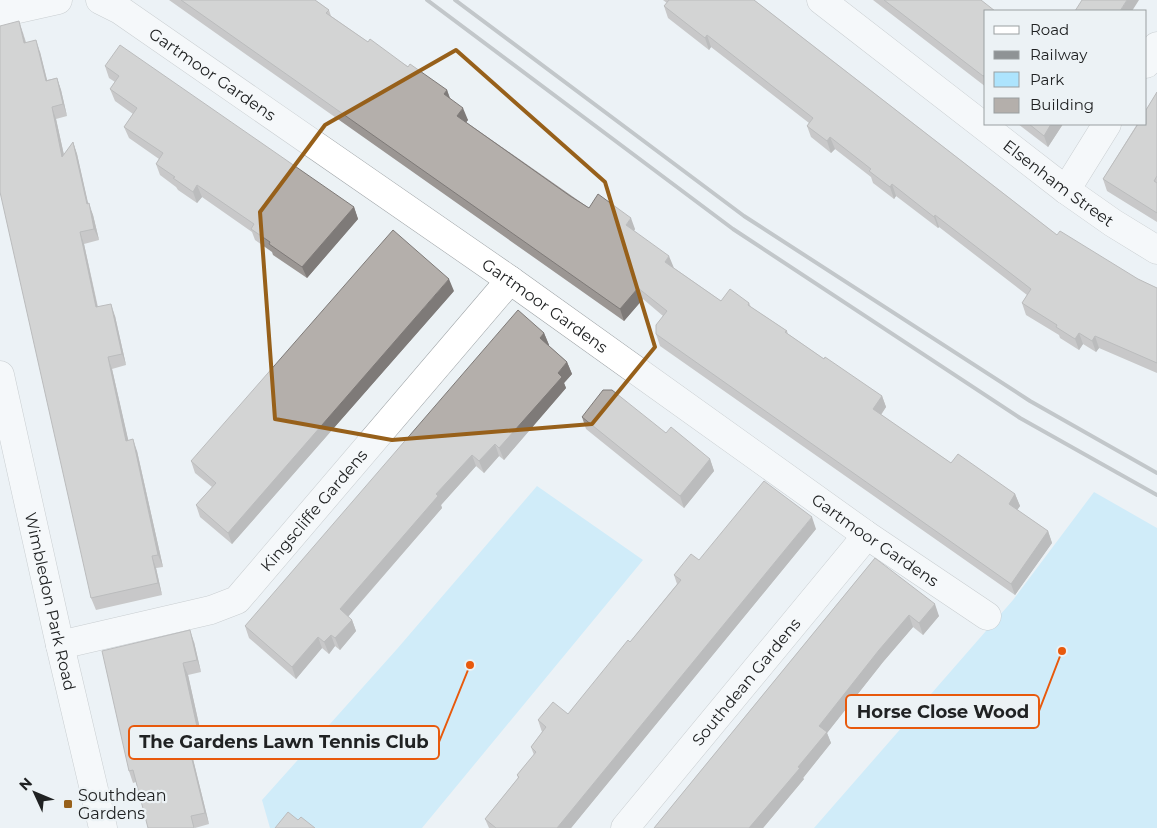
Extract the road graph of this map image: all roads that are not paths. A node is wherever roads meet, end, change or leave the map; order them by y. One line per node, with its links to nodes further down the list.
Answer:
1 (58, 0): 4 (street)
2 (100, 0): 10 (street, Gartmoor Gardens)
3 (821, 0): 8 (street, Elsenham Street)
4 (0, 13)
5 (1157, 46): 6 (street)
6 (1147, 62)
7 (1106, 125): 8 (street)
8 (1066, 190): 9 (street, Elsenham Street)
9 (1157, 250)
10 (510, 280): 12 (street, Gartmoor Gardens); 14 (street, Kingscliffe Gardens)
11 (0, 376): 14 (street, Wimbledon Park Road)
12 (865, 534): 13 (street, Gartmoor Gardens); 16 (street, Southdean Gardens)
13 (988, 616)
14 (60, 645): 15 (street, Wimbledon Park Road)
15 (103, 828)
16 (625, 828)

